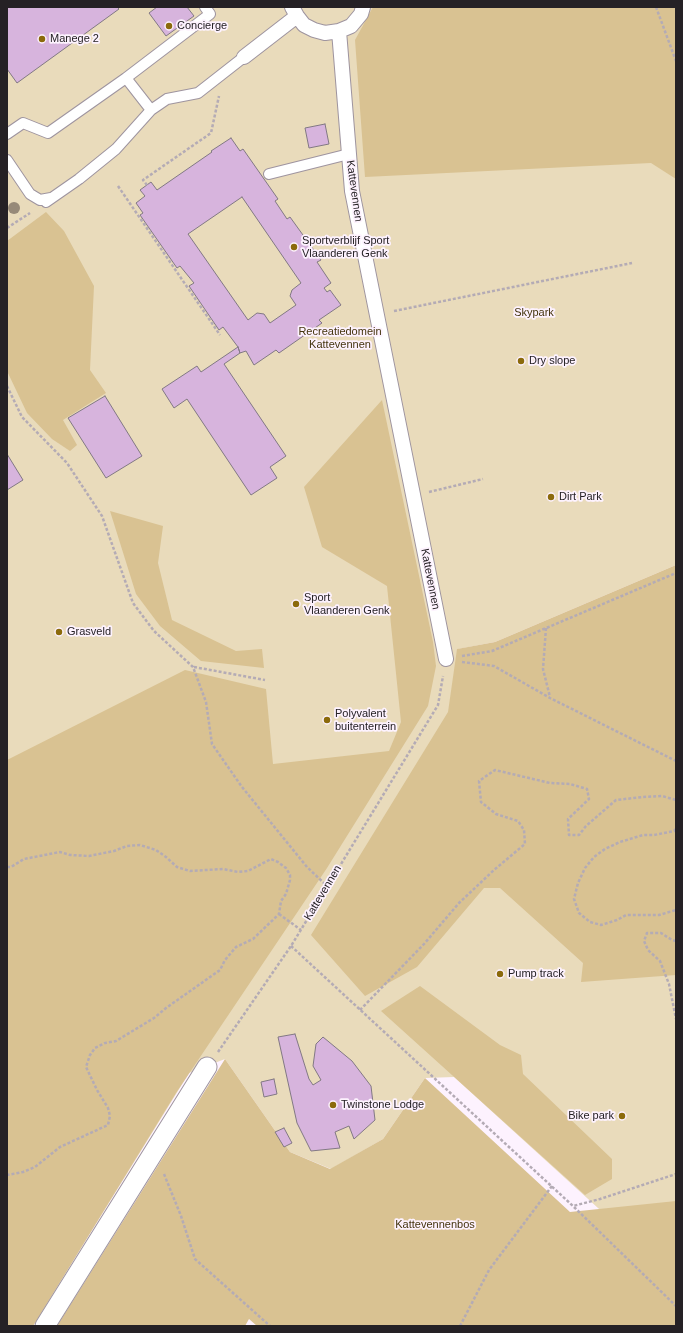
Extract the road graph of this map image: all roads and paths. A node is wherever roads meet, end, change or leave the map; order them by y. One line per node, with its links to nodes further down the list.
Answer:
1 (205, 7): 9 (lane)
2 (363, 7): 5 (street)
3 (656, 7): 7 (path)
4 (294, 12): 5 (street); 6 (street)
5 (339, 31): 12 (street, Kattevennen)
6 (244, 57): 8 (lane)
7 (676, 61)
8 (225, 72): 10 (lane); 15 (path)
9 (126, 78): 10 (lane); 11 (lane)
10 (151, 110): 17 (lane)
11 (7, 134)
12 (349, 154): 14 (lane); 20 (street, Kattevennen)
13 (7, 160): 17 (lane)
14 (269, 174)
15 (147, 185)
16 (118, 186): 21 (path)
17 (48, 200): 18 (path)
18 (7, 228)
19 (632, 263): 20 (path)
20 (378, 314): 24 (street, Kattevennen)
21 (220, 335)
22 (7, 386): 28 (path)
23 (483, 479): 24 (path)
24 (413, 496): 27 (street, Kattevennen)
25 (676, 573): 26 (path)
26 (546, 628): 27 (path); 30 (path)
27 (446, 659): 30 (path); 35 (path, Kattevennen)
28 (193, 667): 29 (path); 35 (path)
29 (265, 680)
30 (550, 698): 31 (path)
31 (676, 761)
32 (676, 800): 41 (path)
33 (676, 829): 36 (path)
34 (7, 867): 37 (path)
35 (328, 886): 38 (path, Kattevennen)
36 (676, 910)
37 (279, 914): 38 (path); 46 (path)
38 (301, 930): 40 (path, Kattevennen)
39 (676, 941): 42 (path)
40 (291, 946): 41 (path); 43 (path, Kattevennen)
41 (360, 1010): 47 (path)
42 (676, 1019)
43 (207, 1067): 44 (street)
44 (155, 1151): 50 (street); 51 (path)
45 (676, 1174): 48 (path)
46 (7, 1175)
47 (552, 1186): 48 (path); 52 (path)
48 (573, 1206): 49 (path)
49 (676, 1306)
50 (45, 1326)
51 (270, 1326)
52 (460, 1326)

